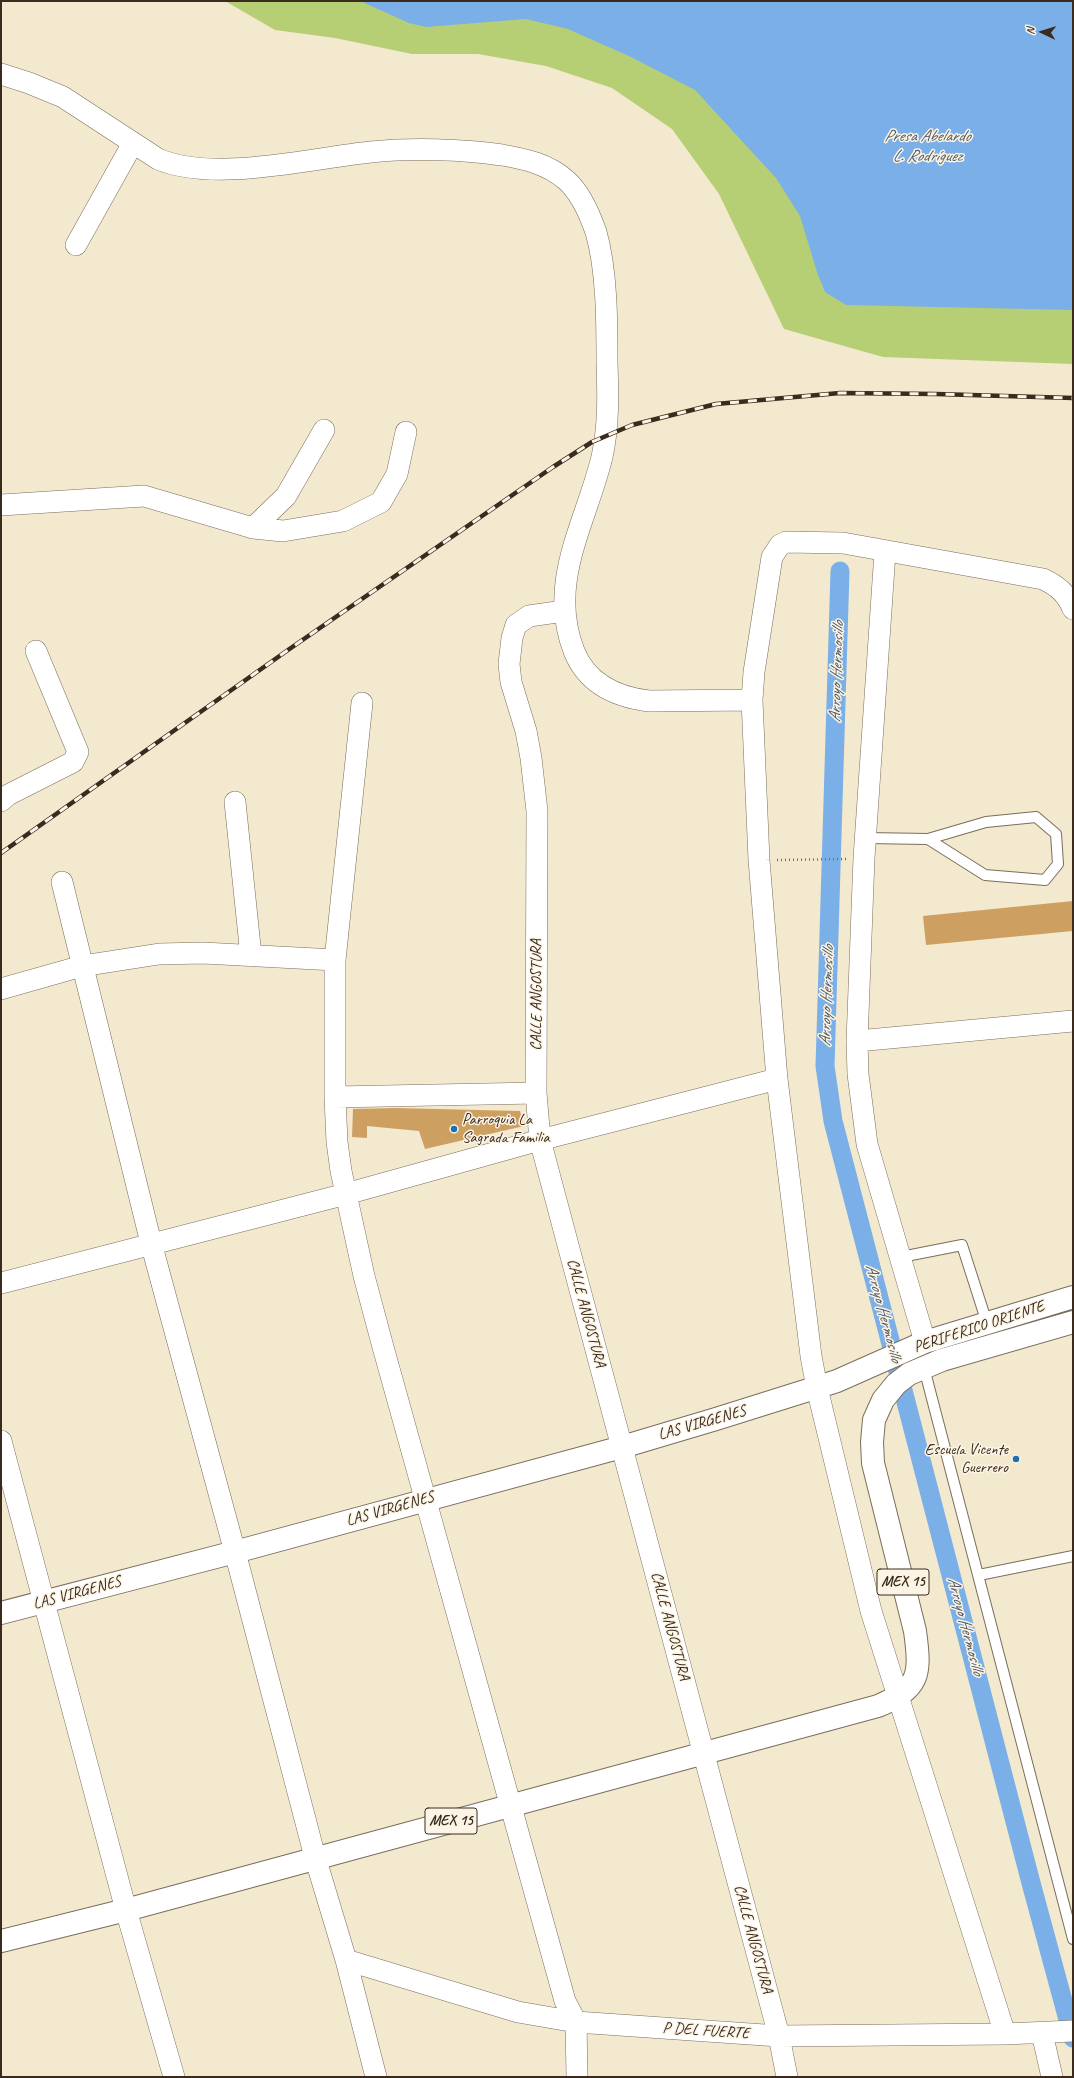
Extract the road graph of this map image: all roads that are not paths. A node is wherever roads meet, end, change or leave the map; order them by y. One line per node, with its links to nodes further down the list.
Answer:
1 (1, 74): 2 (street)
2 (133, 143): 3 (street); 10 (street)
3 (76, 245)
4 (324, 430): 7 (street)
5 (406, 432): 7 (street)
6 (1, 505): 7 (street)
7 (253, 528)
8 (885, 552): 9 (street); 12 (street); 16 (street)
9 (1073, 609)
10 (564, 611): 12 (street); 26 (street, CALLE ANGOSTURA)
11 (36, 651): 14 (street)
12 (752, 700): 25 (street)
13 (362, 703): 20 (street)
14 (1, 801)
15 (235, 802): 19 (street)
16 (865, 838): 17 (lane); 24 (street)
17 (928, 839): 17 (lane)
18 (62, 882): 21 (street)
19 (251, 956): 20 (street); 21 (street)
20 (335, 960): 27 (street)
21 (82, 966): 22 (street); 30 (street)
22 (1, 989)
23 (1073, 1021): 24 (street)
24 (857, 1041): 31 (street)
25 (777, 1079): 28 (street); 38 (street)
26 (536, 1093): 27 (street); 28 (street, CALLE ANGOSTURA)
27 (335, 1097): 29 (street)
28 (540, 1140): 29 (street); 40 (street, CALLE ANGOSTURA)
29 (346, 1194): 30 (street); 41 (street)
30 (151, 1243): 32 (street); 42 (street)
31 (901, 1257): 35 (lane); 36 (street)
32 (1, 1283)
33 (1073, 1297): 35 (highway, PERIFERICO ORIENTE)
34 (1073, 1322): 37 (highway, PERIFERICO ORIENTE / MEX 15)
35 (987, 1323): 36 (highway, PERIFERICO ORIENTE)
36 (925, 1342): 38 (highway, PERIFERICO ORIENTE)
37 (909, 1375): 44 (lane); 47 (highway, MEX 15)
38 (817, 1388): 40 (highway, LAS VIRGENES); 47 (street)
39 (1, 1441): 45 (street)
40 (622, 1447): 41 (highway, LAS VIRGENES); 48 (street, CALLE ANGOSTURA)
41 (425, 1498): 42 (highway, LAS VIRGENES); 49 (street)
42 (235, 1552): 45 (highway, LAS VIRGENES); 50 (street)
43 (1073, 1556): 44 (lane)
44 (979, 1575): 52 (lane)
45 (43, 1602): 46 (highway, LAS VIRGENES); 51 (street)
46 (1, 1613)
47 (900, 1696): 48 (highway, MEX 15); 58 (street)
48 (704, 1754): 49 (highway, MEX 15); 59 (street, CALLE ANGOSTURA)
49 (510, 1806): 50 (highway, MEX 15); 55 (street)
50 (315, 1857): 51 (highway, MEX 15); 54 (street)
51 (126, 1910): 53 (highway, MEX 15); 60 (street)
52 (1073, 1939)
53 (1, 1941)
54 (346, 1960): 55 (street, P DEL FUERTE); 61 (street)
55 (576, 2022): 59 (street, P DEL FUERTE); 62 (street)
56 (1073, 2031): 57 (street, P DEL FUERTE)
57 (1043, 2033): 58 (street, P DEL FUERTE); 64 (street)
58 (1005, 2034): 59 (street, P DEL FUERTE)
59 (779, 2036): 63 (street, CALLE ANGOSTURA)
60 (174, 2077)
61 (376, 2077)
62 (577, 2077)
63 (787, 2077)
64 (1052, 2077)

